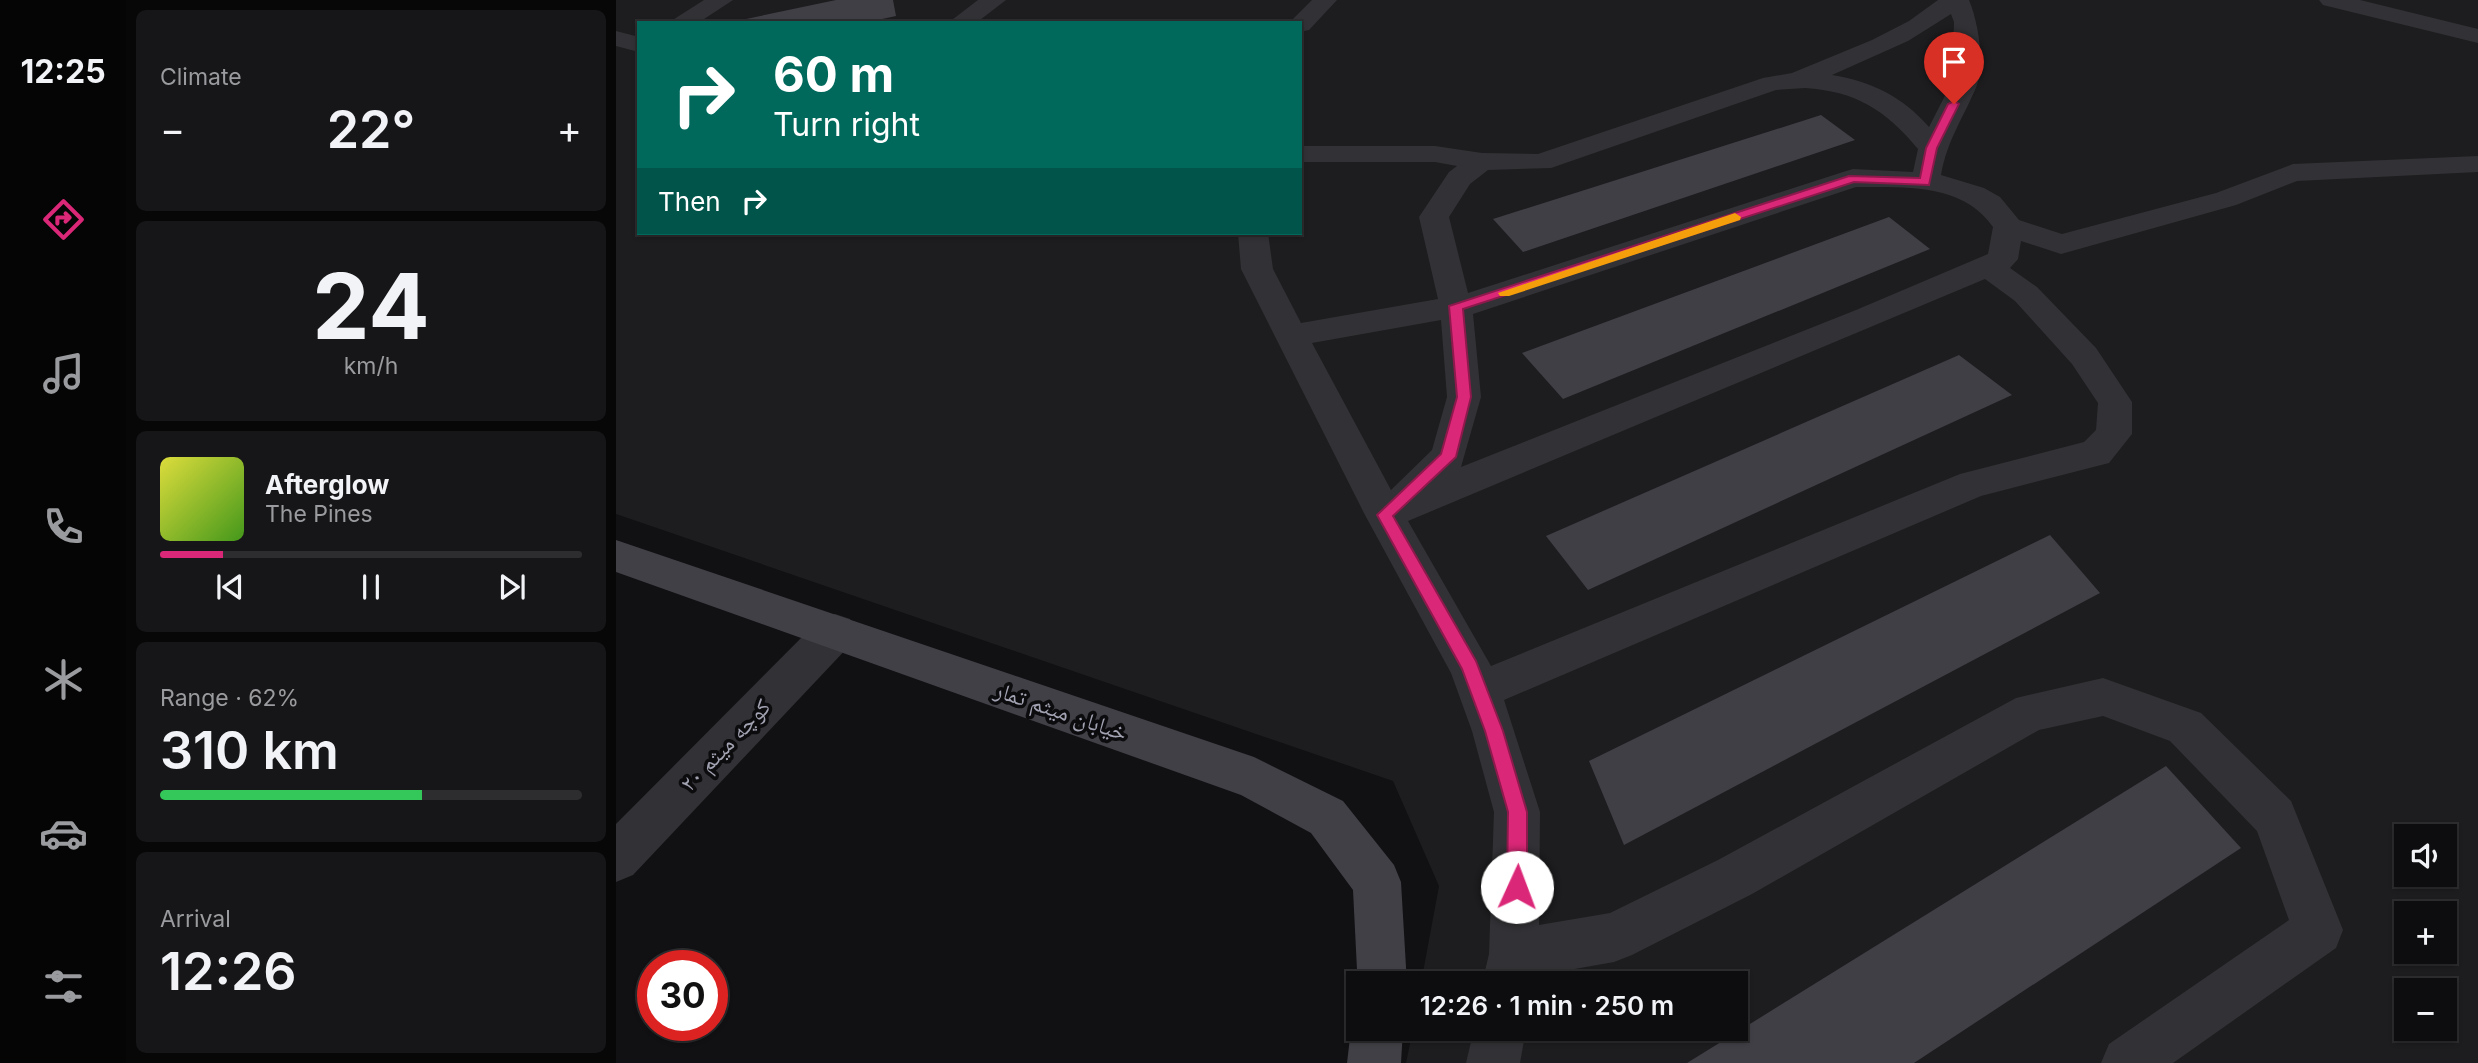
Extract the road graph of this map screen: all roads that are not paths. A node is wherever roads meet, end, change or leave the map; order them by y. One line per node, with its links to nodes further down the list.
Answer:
1 (721, 0): 7 (street)
2 (994, 0): 8 (street)
3 (1325, 0): 10 (street)
4 (1955, 0): 14 (street); 15 (street)
5 (2331, 0): 11 (street)
6 (2395, 0): 9 (street)
7 (684, 21)
8 (963, 21)
9 (2478, 21)
10 (1302, 23)
11 (2478, 36)
12 (616, 38): 13 (street)
13 (637, 44)
14 (1801, 78): 15 (street); 17 (street)
15 (1932, 148): 19 (street)
16 (1302, 154): 17 (street)
17 (1482, 161): 23 (street)
18 (2478, 164): 20 (street)
19 (1925, 182): 20 (street); 23 (street)
20 (2008, 227): 22 (street)
21 (1253, 235): 24 (street)
22 (1987, 267): 25 (street); 28 (street)
23 (1456, 306): 24 (street); 25 (street)
24 (1292, 336): 25 (street)
25 (1384, 515): 28 (street)
26 (616, 556): 27 (street, خیابان میثم تمار)
27 (835, 632): 29 (street, کوچه میثم ۲۰); 31 (street, خیابان میثم تمار)
28 (1479, 691): 30 (street)
29 (616, 858)
30 (1511, 969): 36 (street)
31 (1380, 971)
32 (1376, 1041): 34 (street)
33 (1498, 1041): 35 (street)
34 (1374, 1063)
35 (1493, 1063)
36 (2128, 1063)

